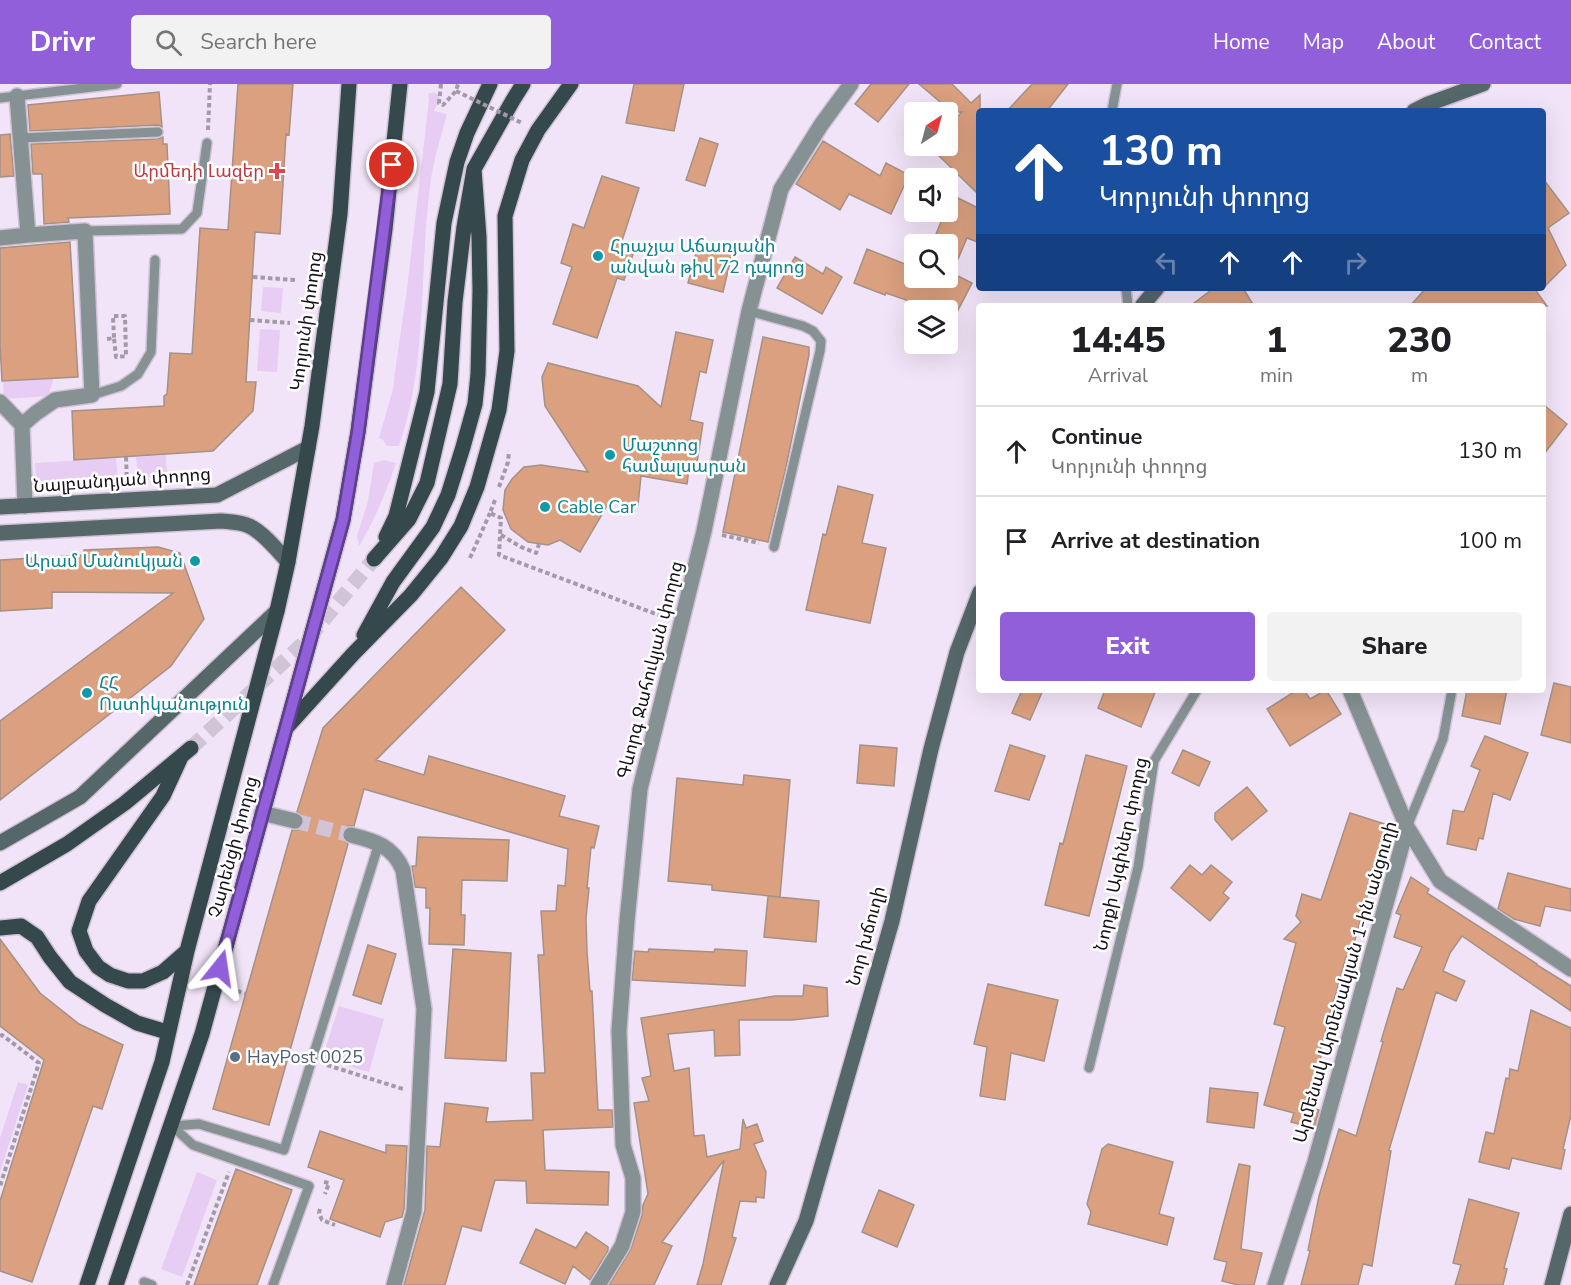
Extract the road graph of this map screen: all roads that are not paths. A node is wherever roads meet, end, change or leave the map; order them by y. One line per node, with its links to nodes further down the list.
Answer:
1 (117, 84): 10 (lane)
2 (350, 84): 28 (main road, Կորյունի փողոց)
3 (400, 84): 40 (main road, Չարենցի փողոց)
4 (490, 84): 17 (main road)
5 (523, 84): 17 (main road)
6 (571, 84): 36 (main road)
7 (851, 84): 24 (street, Գևորգ Ջահուկյան փողոց)
8 (1117, 84): 12 (lane)
9 (1483, 84): 13 (main road)
10 (17, 96): 11 (lane); 15 (street)
11 (0, 98)
12 (1113, 108)
13 (1420, 108)
14 (158, 132): 15 (lane)
15 (20, 138): 19 (street)
16 (207, 143): 18 (lane)
17 (474, 169): 36 (main road)
18 (85, 231): 19 (street); 25 (street)
19 (28, 235): 20 (street)
20 (0, 238)
21 (155, 261): 25 (lane)
22 (1154, 291): 23 (main road)
23 (1144, 303)
24 (749, 311): 32 (lane); 59 (street, Գևորգ Ջահուկյան փողոց)
25 (92, 394): 27 (street)
26 (0, 402): 27 (street)
27 (22, 425): 29 (street)
28 (308, 448): 29 (main road, Նալբանդյան փողոց); 33 (main road, Կորյունի փողոց)
29 (25, 506): 30 (main road, Նալբանդյան փողոց)
30 (0, 507)
31 (0, 533): 33 (main road)
32 (774, 547)
33 (288, 562): 35 (main road, Չարենցի փողոց)
34 (976, 603): 60 (main road, Նոր խճուղի)
35 (277, 611): 45 (main road); 49 (main road, Չարենցի փողոց)
36 (353, 654): 40 (main road)
37 (1195, 693): 52 (lane, Նորքի Այգիներ փողոց)
38 (1351, 693): 43 (street)
39 (1451, 693): 43 (lane, Արմենակ Արմենակյան 1-ին անցուղի)
40 (285, 730): 41 (main road, Չարենցի փողոց)
41 (262, 813): 42 (street); 53 (main road, Չարենցի փողոց)
42 (295, 820)
43 (1407, 827): 50 (street); 61 (street, Արմենակ Արմենակյան 1-ին անցուղի)
44 (351, 835): 46 (street)
45 (0, 843)
46 (379, 843): 53 (lane); 58 (street)
47 (0, 883): 49 (main road)
48 (0, 928): 51 (main road)
49 (187, 951): 51 (main road, Չարենցի փողոց)
50 (1571, 969)
51 (168, 1032): 55 (main road, Չարենցի փողոց)
52 (1089, 1068)
53 (172, 1126): 56 (main road, Չարենցի փողոց); 57 (lane)
54 (1571, 1214): 62 (main road)
55 (87, 1285)
56 (116, 1285)
57 (273, 1285)
58 (394, 1285)
59 (598, 1285)
60 (777, 1285)
61 (1275, 1285)
62 (1552, 1285)

